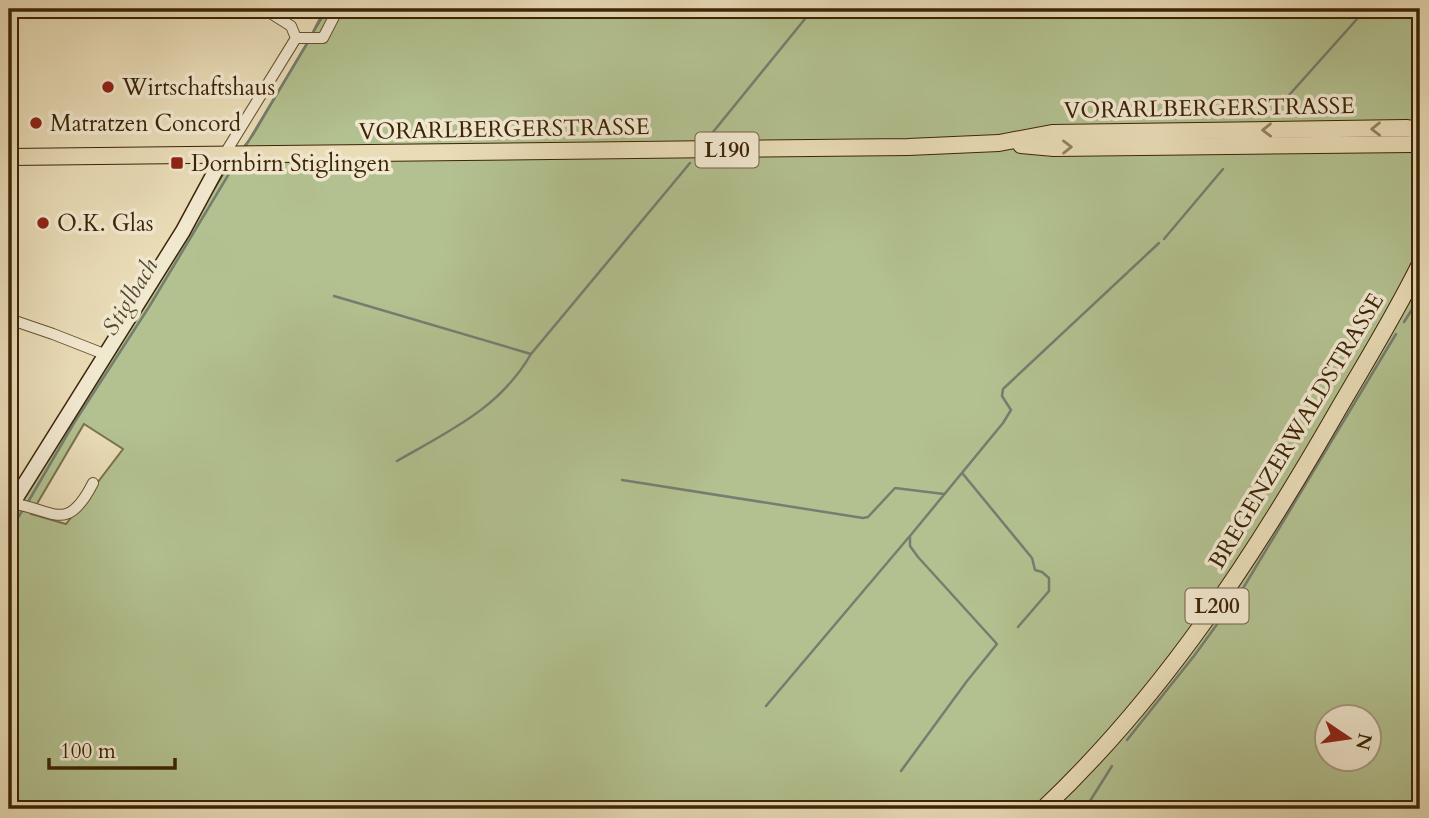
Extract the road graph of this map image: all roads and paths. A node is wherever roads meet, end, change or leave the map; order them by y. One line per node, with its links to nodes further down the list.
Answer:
1 (264, 9): 3 (street)
2 (338, 9): 3 (street)
3 (300, 38): 5 (street)
4 (1417, 136): 5 (main road, VORARLBERGERSTRASSE / L190)
5 (227, 154): 6 (main road, VORARLBERGERSTRASSE / L190); 9 (main road)
6 (9, 157)
7 (1420, 264): 12 (main road, BREGENZERWALDSTRASSE / L200)
8 (9, 319): 9 (street)
9 (104, 354): 11 (main road)
10 (93, 483): 11 (street)
11 (12, 505)
12 (1043, 809)

